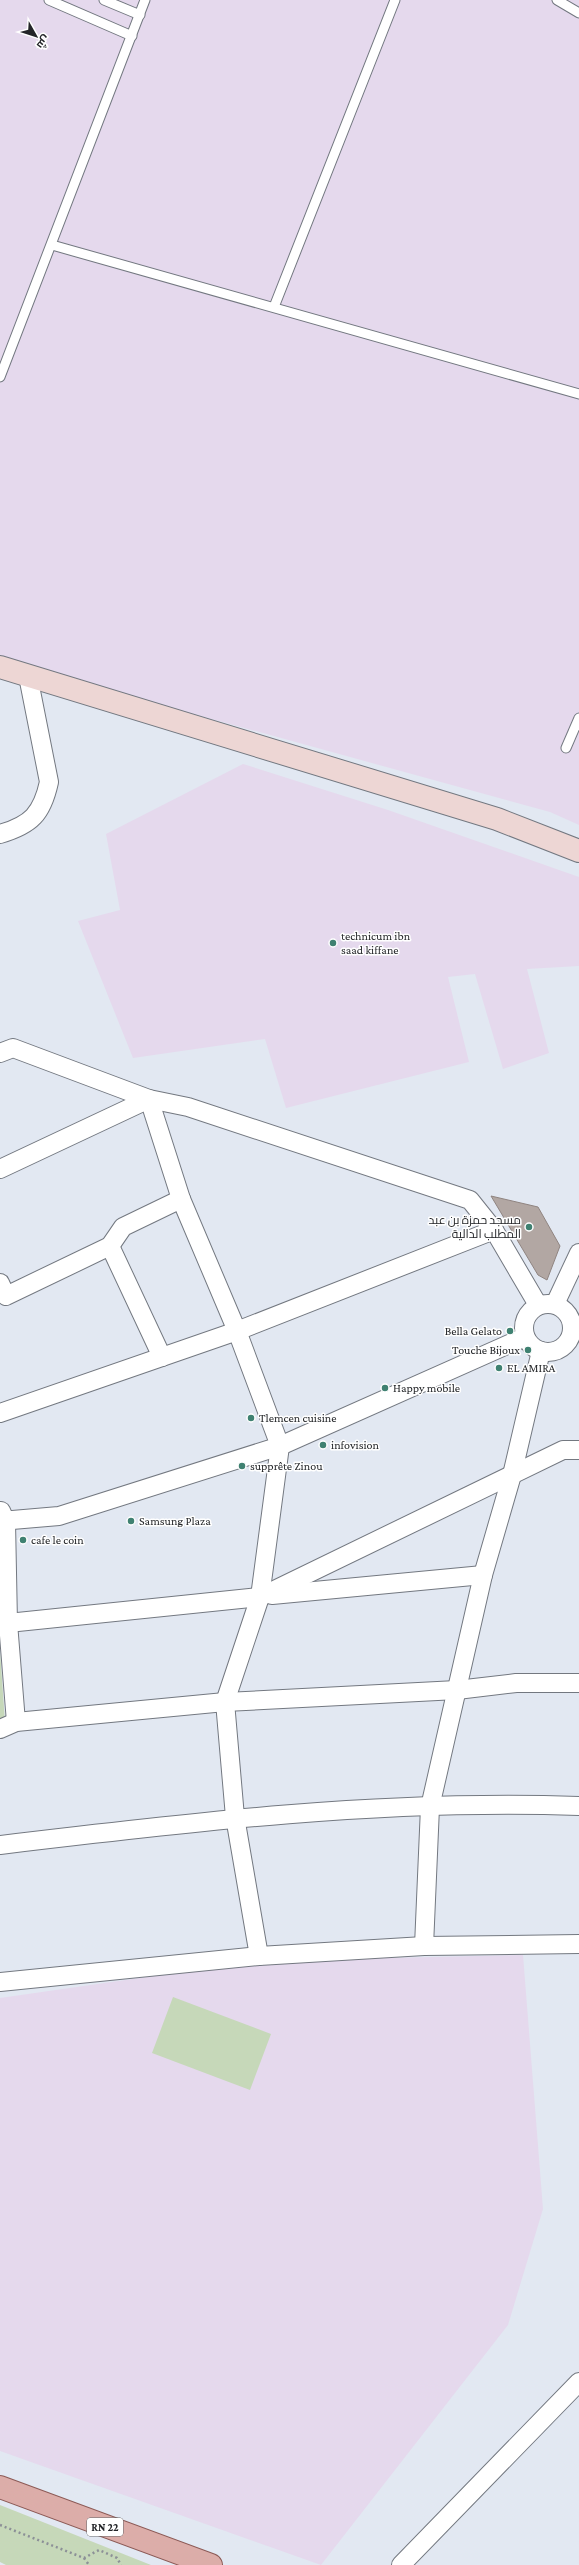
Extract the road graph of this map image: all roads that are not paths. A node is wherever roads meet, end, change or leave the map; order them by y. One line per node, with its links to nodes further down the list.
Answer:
1 (49, 0): 8 (lane)
2 (104, 0): 7 (lane)
3 (145, 0): 7 (lane)
4 (395, 0): 10 (lane)
5 (557, 0): 6 (lane)
6 (579, 13)
7 (140, 14): 8 (lane)
8 (132, 36): 9 (lane)
9 (52, 245): 10 (lane); 11 (lane)
10 (274, 307): 12 (lane)
11 (0, 377)
12 (579, 394)
13 (0, 667): 14 (street)
14 (28, 676): 17 (street); 18 (street)
15 (579, 718): 16 (lane)
16 (566, 748)
17 (0, 834)
18 (579, 851)
19 (0, 1053): 20 (street)
20 (149, 1099): 21 (street); 22 (street); 23 (street)
21 (0, 1169)
22 (181, 1199): 24 (street); 29 (street)
23 (494, 1230): 27 (street); 29 (street)
24 (110, 1246): 26 (street); 32 (street)
25 (579, 1253): 27 (street)
26 (0, 1283)
27 (547, 1305): 28 (street); 30 (street)
28 (576, 1329): 31 (street)
29 (237, 1331): 32 (street); 34 (street)
30 (525, 1337): 31 (street); 34 (street)
31 (541, 1351): 36 (street)
32 (162, 1357): 33 (street)
33 (0, 1413)
34 (280, 1446): 37 (street); 39 (street)
35 (579, 1450): 36 (street)
36 (512, 1475): 38 (street); 39 (street)
37 (2, 1517): 40 (street)
38 (483, 1575): 39 (street); 42 (street)
39 (260, 1597): 40 (street); 43 (street)
40 (8, 1623): 44 (street)
41 (579, 1683): 42 (street)
42 (457, 1690): 43 (street); 46 (street)
43 (225, 1702): 44 (street); 47 (street)
44 (8, 1726)
45 (579, 1806): 46 (street)
46 (430, 1807): 47 (street); 50 (street)
47 (235, 1817): 48 (street); 51 (street)
48 (0, 1845)
49 (579, 1944): 50 (street)
50 (424, 1946): 51 (street)
51 (259, 1956): 52 (street)
52 (0, 1982)
53 (579, 2382): 56 (street)
54 (0, 2487): 55 (main road, RN 22)
55 (211, 2565)
56 (401, 2565)

